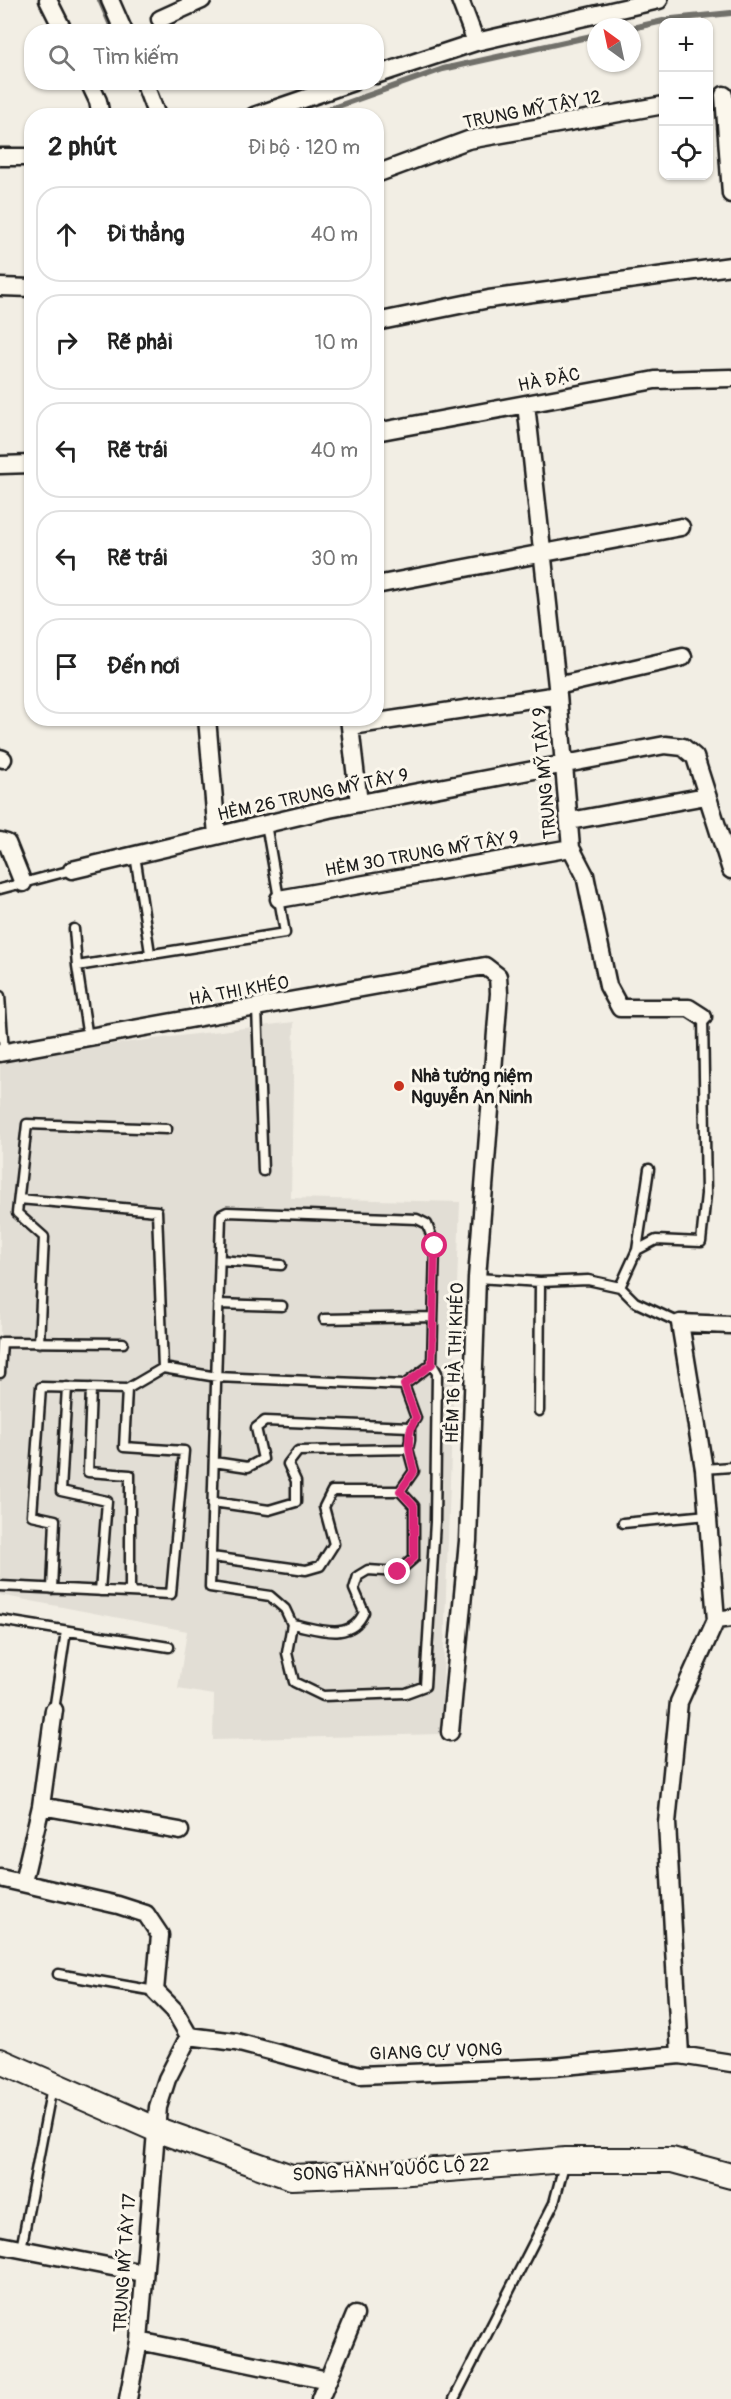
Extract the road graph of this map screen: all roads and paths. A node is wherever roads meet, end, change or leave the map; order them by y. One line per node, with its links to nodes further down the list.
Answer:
1 (48, 0): 7 (street)
2 (110, 0): 8 (street)
3 (202, 0): 6 (street)
4 (460, 0): 9 (street)
5 (659, 0): 9 (street)
6 (160, 20)
7 (60, 24)
8 (120, 24)
9 (476, 42): 10 (street)
10 (384, 72)
11 (93, 90): 16 (street)
12 (147, 90): 17 (street)
13 (330, 90): 18 (street)
14 (721, 95): 22 (street)
15 (659, 106): 21 (street, TRUNG MỸ TÂY 12)
16 (100, 108)
17 (154, 108)
18 (277, 108)
19 (0, 157): 20 (street)
20 (24, 157)
21 (384, 171)
22 (731, 194)
23 (731, 266): 26 (street)
24 (0, 287): 25 (street)
25 (24, 288)
26 (384, 320)
27 (731, 378): 28 (street, HÀ ĐẶC)
28 (526, 404): 29 (street, HÀ ĐẶC); 33 (street, TRUNG MỸ TÂY 9)
29 (384, 431)
30 (24, 464): 31 (street)
31 (0, 465)
32 (681, 527): 33 (street)
33 (543, 555): 34 (street); 36 (street, TRUNG MỸ TÂY 9)
34 (384, 584)
35 (683, 657): 36 (street)
36 (558, 690): 37 (street); 40 (street, TRUNG MỸ TÂY 9)
37 (384, 717)
38 (208, 726): 45 (street)
39 (350, 726): 42 (street)
40 (564, 765): 41 (street, HẺM 26 TRUNG MỸ TÂY 9); 42 (street, HẺM 26 TRUNG MỸ TÂY 9); 43 (street, TRUNG MỸ TÂY 9)
41 (706, 796): 43 (street); 49 (street, HẺM 26 TRUNG MỸ TÂY 9)
42 (359, 803): 44 (street, HẺM 26 TRUNG MỸ TÂY 9)
43 (570, 820): 47 (street, TRUNG MỸ TÂY 9)
44 (266, 824): 45 (street, HẺM 26 TRUNG MỸ TÂY 9); 53 (lane)
45 (217, 836): 48 (street, HẺM 26 TRUNG MỸ TÂY 9)
46 (0, 841): 51 (street)
47 (571, 848): 53 (street, HẺM 30 TRUNG MỸ TÂY 9); 60 (street, TRUNG MỸ TÂY 9)
48 (135, 855): 50 (street, HẺM 26 TRUNG MỸ TÂY 9); 55 (lane)
49 (731, 867)
50 (72, 870): 51 (lane)
51 (23, 883): 52 (lane)
52 (0, 889)
53 (279, 899): 55 (lane)
54 (74, 929): 56 (lane)
55 (150, 953): 56 (lane)
56 (77, 966): 61 (lane)
57 (485, 966): 59 (street, HÀ THỊ KHÉO); 70 (street, HẺM 16 HÀ THỊ KHÉO)
58 (0, 996): 62 (lane)
59 (257, 1008): 61 (street, HÀ THỊ KHÉO); 65 (lane)
60 (703, 1017): 67 (lane, TRUNG MỸ TÂY 9)
61 (88, 1038): 62 (street, HÀ THỊ KHÉO)
62 (2, 1052)
63 (167, 1129): 66 (lane)
64 (649, 1169): 67 (lane)
65 (263, 1171)
66 (19, 1199): 79 (lane); 82 (lane)
67 (637, 1250): 72 (lane)
68 (219, 1260): 69 (lane); 73 (lane); 75 (lane)
69 (281, 1265)
70 (477, 1278): 71 (lane); 110 (street, HẺM 16 HÀ THỊ KHÉO)
71 (540, 1282): 72 (lane); 89 (lane)
72 (620, 1287): 77 (lane)
73 (218, 1304): 74 (lane); 84 (lane)
74 (282, 1306)
75 (433, 1317): 76 (lane); 81 (lane)
76 (324, 1319)
77 (680, 1323): 78 (street); 94 (street)
78 (731, 1325)
79 (39, 1342): 80 (lane); 83 (lane)
80 (123, 1343)
81 (432, 1364): 85 (lane); 106 (lane)
82 (164, 1368): 84 (lane); 88 (lane)
83 (0, 1372)
84 (217, 1377): 85 (lane); 92 (lane)
85 (404, 1385): 90 (lane)
86 (67, 1387): 87 (lane); 101 (lane); 102 (lane)
87 (91, 1388): 88 (lane); 103 (lane)
88 (127, 1389): 103 (lane)
89 (539, 1411)
90 (410, 1427): 91 (lane); 92 (lane)
91 (408, 1449): 95 (lane); 96 (lane)
92 (214, 1462): 96 (lane)
93 (731, 1467): 94 (lane)
94 (704, 1469): 97 (street)
95 (400, 1491): 99 (lane); 106 (lane)
96 (213, 1502): 99 (lane)
97 (708, 1515): 98 (lane); 104 (street)
98 (623, 1523)
99 (212, 1557): 106 (lane)
100 (0, 1586): 101 (lane)
101 (52, 1588): 102 (lane)
102 (100, 1591): 103 (lane)
103 (130, 1592)
104 (723, 1619): 118 (street)
105 (0, 1620): 107 (lane)
106 (292, 1624)
107 (66, 1631): 108 (lane); 109 (lane)
108 (169, 1647)
109 (54, 1710): 111 (street)
110 (450, 1732)
111 (41, 1806): 112 (street); 114 (street)
112 (180, 1830)
113 (0, 1878): 114 (street)
114 (23, 1882): 116 (street)
115 (57, 1974): 116 (lane)
116 (155, 1991): 117 (street)
117 (189, 2036): 118 (street, GIANG CỰ VỌNG); 122 (street)
118 (680, 2055): 120 (street, GIANG CỰ VỌNG)
119 (0, 2061): 121 (street, SONG HÀNH QUỐC LỘ 22)
120 (731, 2063)
121 (53, 2083): 122 (street, SONG HÀNH QUỐC LỘ 22); 126 (lane)
122 (155, 2129): 123 (street, SONG HÀNH QUỐC LỘ 22); 127 (street, TRUNG MỸ TÂY 17)
123 (566, 2160): 124 (street, SONG HÀNH QUỐC LỘ 22); 133 (lane)
124 (731, 2176)
125 (0, 2245): 126 (street)
126 (21, 2249): 127 (street)
127 (143, 2273): 129 (street, TRUNG MỸ TÂY 17)
128 (356, 2314): 130 (street)
129 (139, 2341): 130 (street); 131 (street, TRUNG MỸ TÂY 17)
130 (328, 2380): 132 (street)
131 (128, 2399)
132 (320, 2399)
133 (454, 2399)

